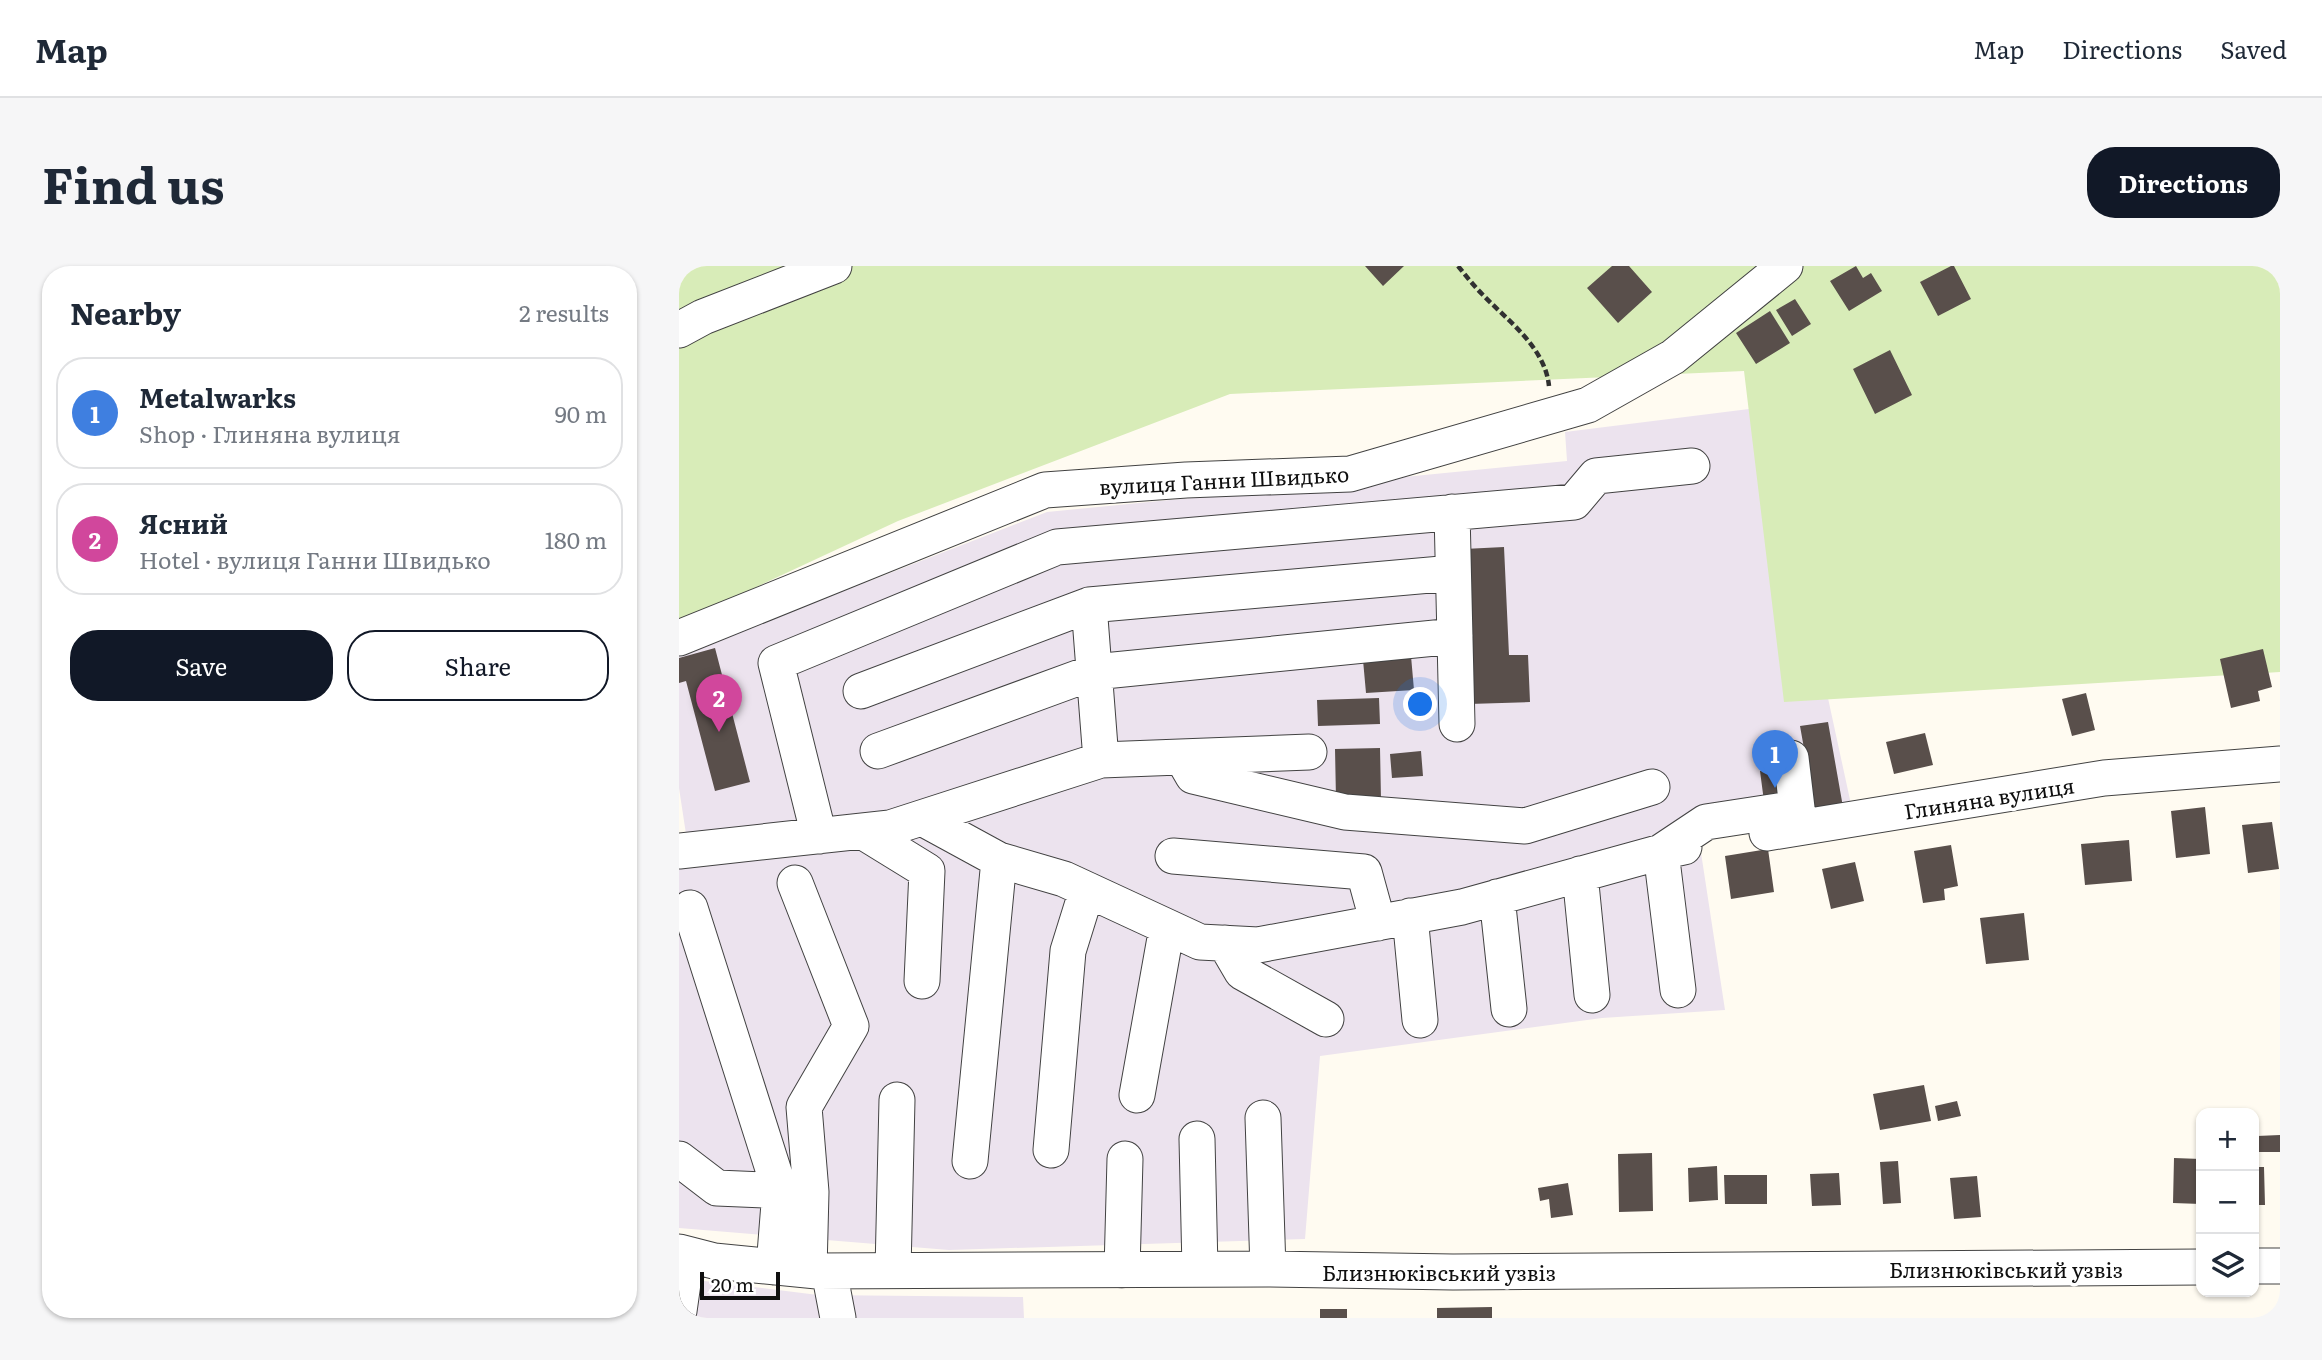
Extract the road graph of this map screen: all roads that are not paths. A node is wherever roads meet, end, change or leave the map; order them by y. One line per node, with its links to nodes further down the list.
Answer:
1 (834, 266): 3 (street)
2 (1785, 266): 9 (street, вулиця Ганни Швидько)
3 (679, 330)
4 (1692, 466): 5 (street)
5 (1452, 512): 6 (street); 22 (street)
6 (1453, 573): 7 (street); 8 (street)
7 (1089, 605): 10 (street); 11 (street)
8 (1455, 636): 10 (street); 12 (street)
9 (679, 638)
10 (1094, 672): 13 (street); 17 (street)
11 (862, 691)
12 (1457, 724)
13 (878, 751)
14 (1309, 752): 15 (street)
15 (1182, 757): 17 (street); 19 (street)
16 (1791, 758): 24 (street)
17 (1101, 760): 20 (street)
18 (2280, 764): 24 (street, Глиняна вулиця)
19 (1652, 787)
20 (922, 818): 21 (street); 26 (street)
21 (862, 831): 22 (street); 35 (street)
22 (818, 836): 23 (street)
23 (679, 851)
24 (1661, 852): 27 (street); 36 (street)
25 (1173, 856): 32 (street)
26 (999, 860): 29 (street); 48 (street)
27 (1580, 874): 30 (street); 37 (street)
28 (795, 883): 49 (street)
29 (1087, 890): 33 (street); 45 (street)
30 (1497, 897): 32 (street); 38 (street)
31 (690, 908): 49 (street)
32 (1394, 920): 34 (street); 40 (street)
33 (1167, 927): 34 (street); 41 (street)
34 (1225, 943): 39 (street)
35 (922, 981)
36 (1678, 990)
37 (1592, 995)
38 (1509, 1009)
39 (1326, 1019)
40 (1420, 1020)
41 (1137, 1095)
42 (897, 1100): 58 (street)
43 (1263, 1118): 56 (street)
44 (1197, 1139): 55 (street)
45 (1051, 1150)
46 (679, 1159): 49 (street)
47 (1125, 1159): 59 (street)
48 (970, 1161)
49 (796, 1191): 53 (street); 57 (street)
50 (683, 1254): 53 (street, Близнюківський узвіз); 60 (street)
51 (2259, 1266): 52 (street)
52 (2280, 1266)
53 (774, 1267): 57 (street, Близнюківський узвіз)
54 (2196, 1267): 56 (street, Близнюківський узвіз)
55 (1200, 1269): 56 (street, Близнюківський узвіз); 59 (street, Близнюківський узвіз)
56 (1268, 1269)
57 (819, 1270): 58 (street, Близнюківський узвіз); 61 (street)
58 (893, 1270): 59 (street, Близнюківський узвіз)
59 (1122, 1270)
60 (679, 1311)
61 (838, 1318)

